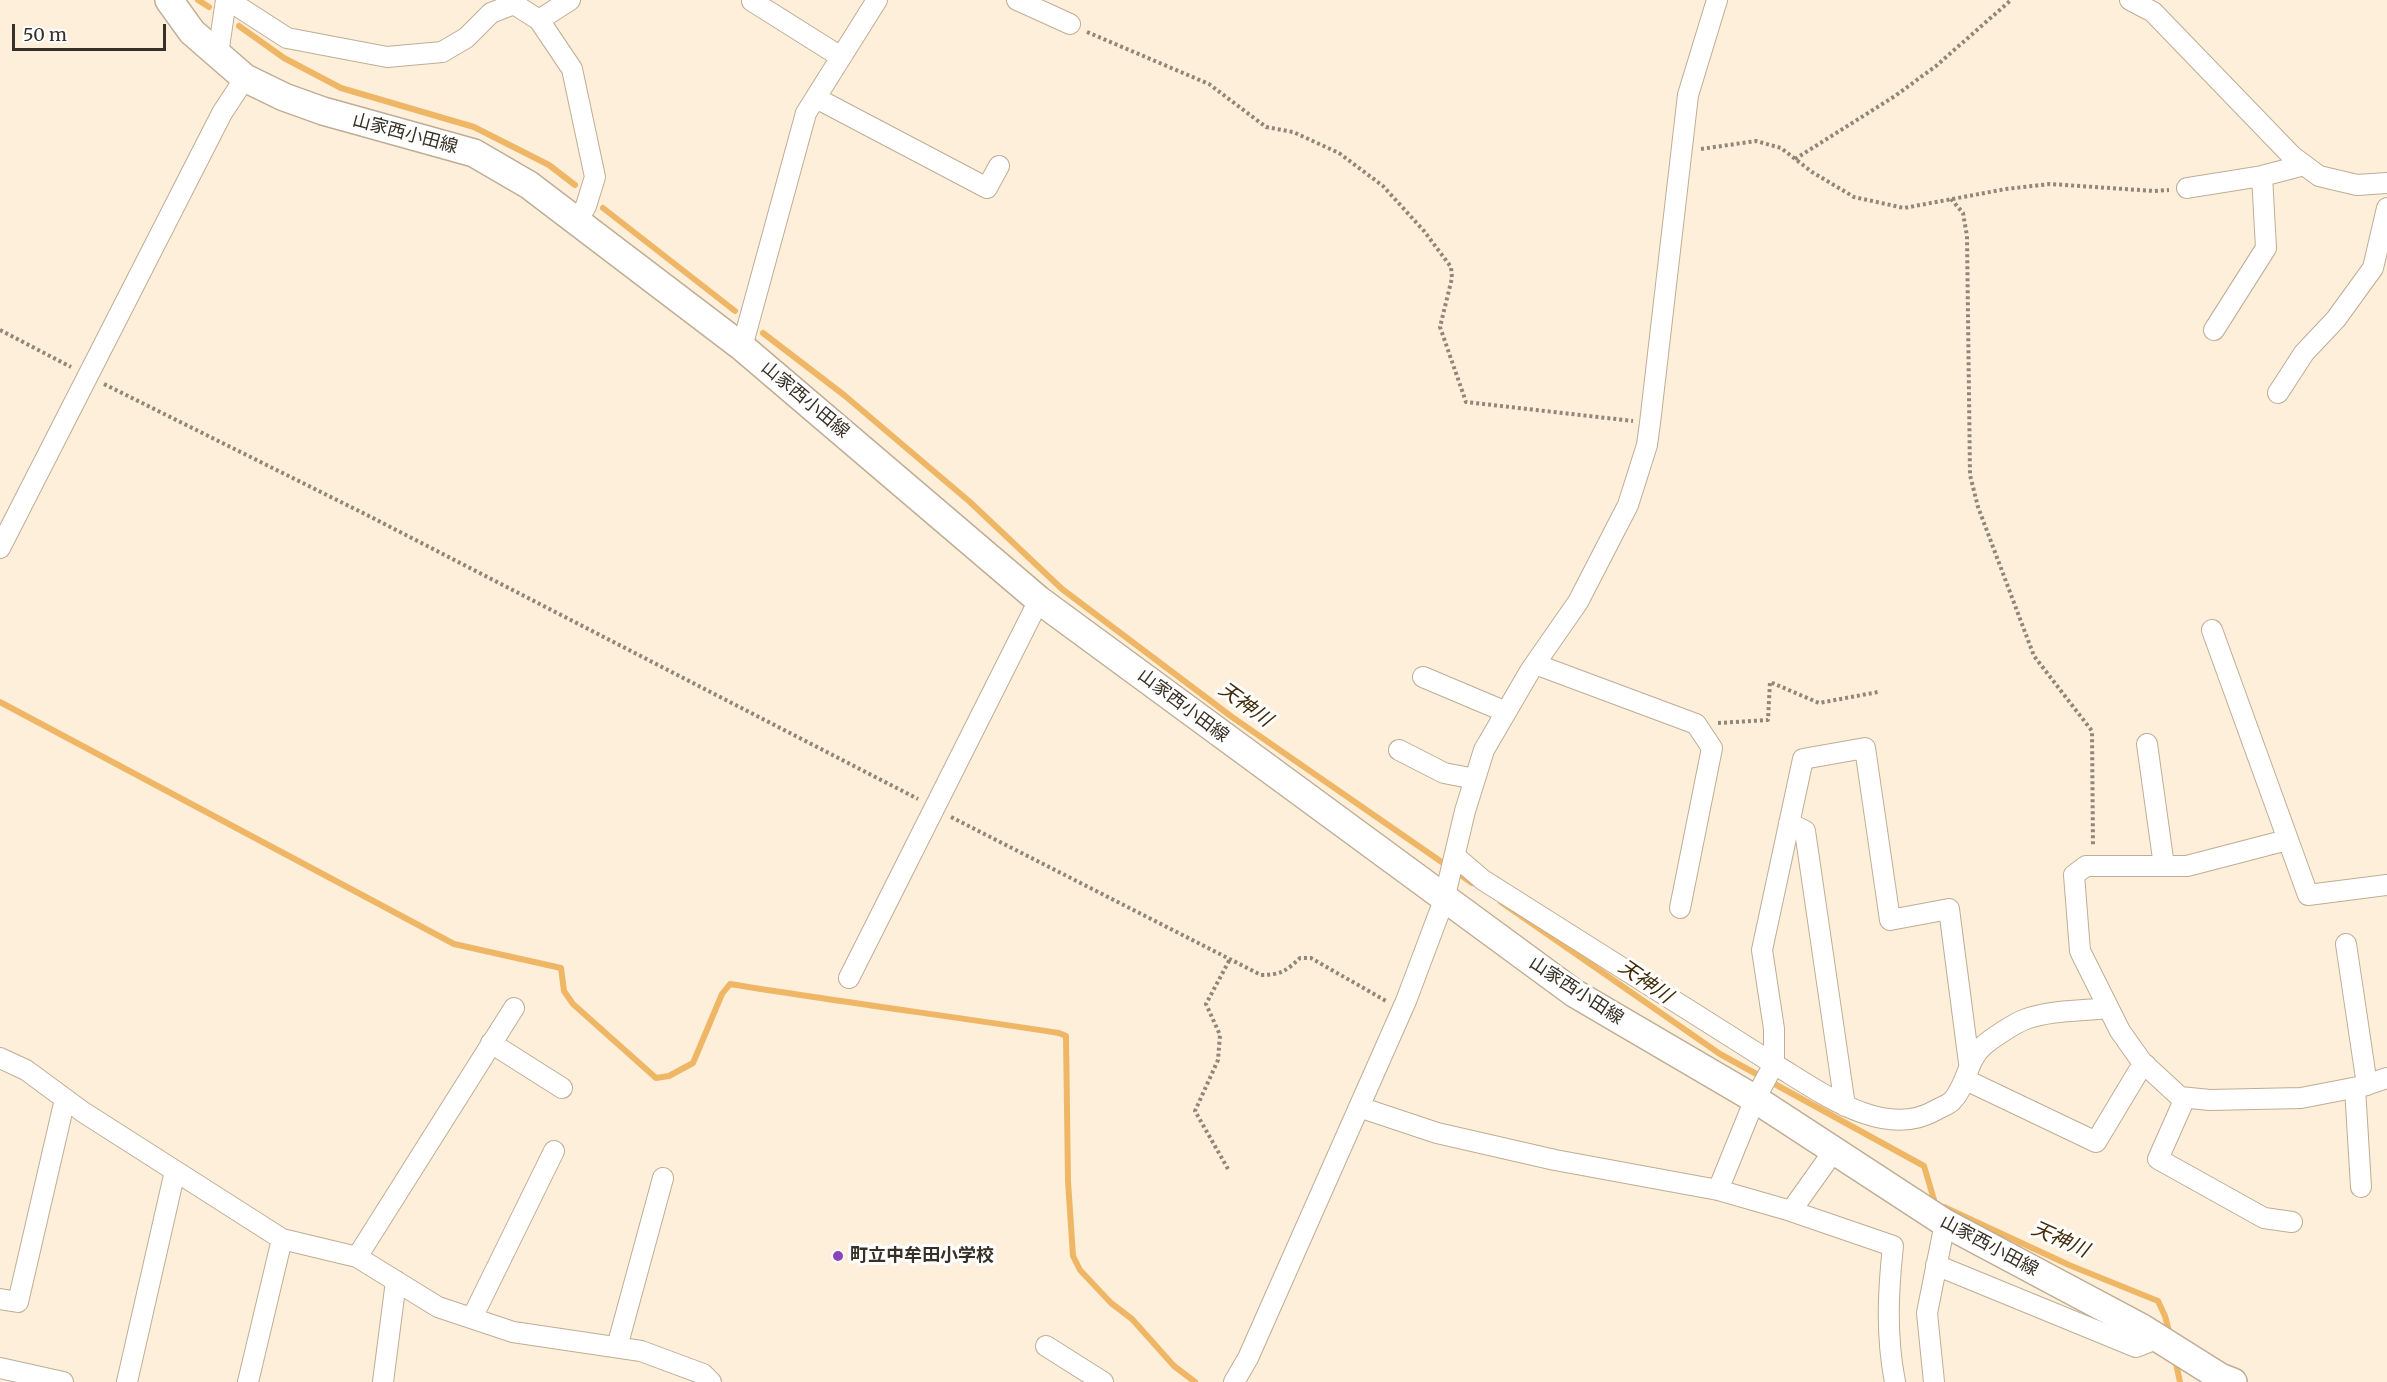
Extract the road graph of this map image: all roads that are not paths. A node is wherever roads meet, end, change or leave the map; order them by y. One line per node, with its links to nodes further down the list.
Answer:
1 (169, 0): 13 (main road, 山家西小田線)
2 (227, 0): 9 (street); 13 (street)
3 (570, 0): 11 (street)
4 (877, 0): 14 (street)
5 (1017, 0): 12 (street)
6 (1717, 0): 30 (street)
7 (2130, 0): 10 (street)
8 (752, 1): 14 (street)
9 (513, 2): 11 (street)
10 (2156, 6): 17 (street)
11 (539, 20): 23 (street)
12 (1070, 24)
13 (218, 54): 15 (main road, 山家西小田線)
14 (841, 57): 16 (street)
15 (245, 78): 23 (main road, 山家西小田線); 27 (street)
16 (816, 98): 18 (street); 25 (street)
17 (2304, 165): 19 (street); 20 (street)
18 (999, 166)
19 (2262, 176): 21 (street); 24 (street)
20 (2387, 183)
21 (2187, 188)
22 (2387, 208): 26 (street)
23 (578, 220): 25 (main road, 山家西小田線)
24 (2214, 330)
25 (742, 346): 28 (main road, 山家西小田線)
26 (2278, 393)
27 (0, 548)
28 (1039, 600): 41 (main road, 山家西小田線); 44 (street)
29 (2212, 630): 37 (street)
30 (1535, 664): 32 (street); 42 (street)
31 (1424, 677): 32 (street)
32 (1506, 712): 35 (street)
33 (2147, 744): 39 (street)
34 (1400, 750): 35 (street)
35 (1474, 779): 38 (street)
36 (1789, 823): 49 (street); 51 (street); 58 (street)
37 (2287, 840): 39 (street); 40 (street)
38 (1455, 856): 41 (street); 49 (street)
39 (2164, 866): 46 (street)
40 (2387, 885)
41 (1444, 900): 57 (main road, 山家西小田線); 59 (street)
42 (1680, 908)
43 (2346, 944): 53 (street)
44 (849, 978)
45 (514, 1008): 47 (street)
46 (2107, 1008): 50 (street); 51 (street)
47 (491, 1043): 54 (street); 70 (street)
48 (0, 1058): 56 (street)
49 (1774, 1064): 57 (street); 58 (street)
50 (2146, 1065): 51 (street); 55 (street)
51 (1968, 1072): 58 (street)
52 (2387, 1078): 53 (street)
53 (2361, 1086): 55 (street); 64 (street)
54 (562, 1088)
55 (2185, 1098): 67 (street)
56 (64, 1099): 62 (street); 73 (street)
57 (1755, 1099): 61 (main road, 山家西小田線); 65 (street)
58 (1845, 1106)
59 (1359, 1107): 65 (street); 86 (street)
60 (554, 1151): 74 (street)
61 (1833, 1152): 66 (street); 68 (main road, 山家西小田線)
62 (175, 1171): 69 (street); 81 (street)
63 (663, 1178): 77 (street)
64 (2361, 1187)
65 (1718, 1190): 66 (street)
66 (1791, 1211): 87 (street)
67 (2292, 1222)
68 (1945, 1223): 71 (street); 75 (main road, 山家西小田線)
69 (282, 1239): 70 (street); 82 (street)
70 (357, 1257): 72 (street)
71 (1936, 1265): 75 (street); 88 (street)
72 (396, 1281): 74 (street); 83 (street)
73 (0, 1299)
74 (472, 1318): 77 (street)
75 (2159, 1338): 89 (main road, 山家西小田線)
76 (1046, 1346): 85 (street)
77 (617, 1347): 84 (street)
78 (0, 1368): 79 (street)
79 (25, 1378): 80 (street)
80 (63, 1382)
81 (127, 1382)
82 (248, 1382)
83 (383, 1382)
84 (711, 1382)
85 (1102, 1382)
86 (1234, 1382)
87 (1894, 1382)
88 (1934, 1382)
89 (2233, 1382)

